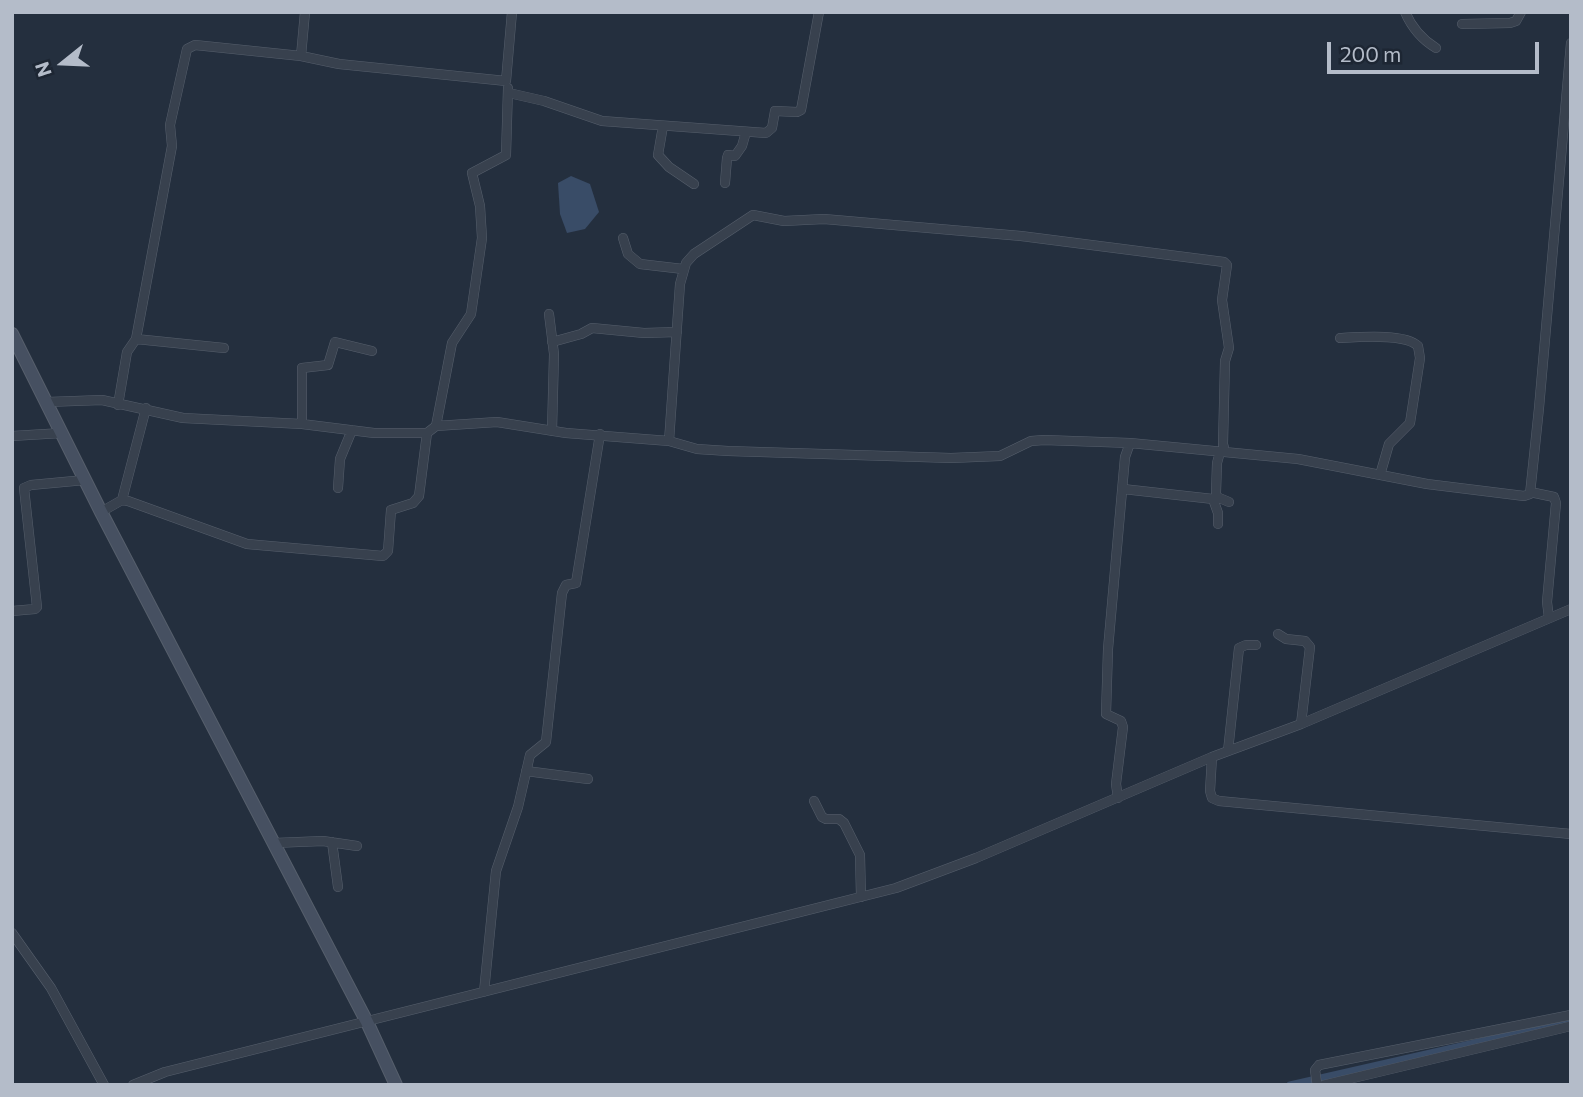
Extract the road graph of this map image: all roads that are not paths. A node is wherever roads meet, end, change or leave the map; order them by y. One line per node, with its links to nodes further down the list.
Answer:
1 (305, 12): 9 (street)
2 (512, 12): 10 (street)
3 (819, 12): 13 (street)
4 (1405, 12): 8 (street)
5 (1521, 12): 6 (street)
6 (1462, 24)
7 (1571, 43): 44 (street)
8 (1436, 48)
9 (301, 56): 10 (street); 22 (street)
10 (506, 81): 11 (street)
11 (509, 93): 12 (street); 30 (street)
12 (663, 126): 13 (street); 15 (street)
13 (746, 132): 14 (street)
14 (725, 183)
15 (694, 184)
16 (624, 238): 17 (street)
17 (684, 269): 19 (street); 39 (street)
18 (550, 314): 23 (street)
19 (677, 332): 23 (street); 37 (street)
20 (12, 334): 26 (street)
21 (1340, 338): 40 (street)
22 (136, 339): 24 (street); 27 (street)
23 (552, 342): 32 (street)
24 (224, 348)
25 (372, 351): 29 (street)
26 (47, 401): 27 (street); 33 (street)
27 (118, 405): 28 (street)
28 (146, 408): 29 (street); 45 (street)
29 (302, 424): 31 (street)
30 (436, 426): 32 (street); 34 (street)
31 (352, 430): 34 (street); 42 (street)
32 (552, 431): 35 (street)
33 (62, 433): 36 (street); 41 (street)
34 (427, 433): 45 (street)
35 (600, 434): 37 (street); 57 (street)
36 (12, 436)
37 (669, 441): 38 (street)
38 (1130, 443): 39 (street); 43 (street)
39 (1223, 452): 40 (street); 46 (street)
40 (1380, 475): 44 (street)
41 (86, 480): 47 (street); 50 (street)
42 (338, 488)
43 (1124, 489): 48 (street); 59 (street)
44 (1530, 492): 51 (street)
45 (122, 500): 47 (street)
46 (1229, 502)
47 (101, 512): 63 (street)
48 (1218, 524)
49 (1571, 609): 51 (street)
50 (12, 611)
51 (1549, 618): 54 (street)
52 (1278, 634): 54 (street)
53 (1256, 645): 55 (street)
54 (1301, 724): 55 (street)
55 (1228, 751): 56 (street)
56 (1212, 757): 59 (street); 61 (street)
57 (526, 771): 58 (street); 68 (street)
58 (588, 779)
59 (1118, 798): 66 (street)
60 (814, 801): 66 (street)
61 (1571, 834)
62 (332, 842): 63 (street); 64 (street); 65 (street)
63 (274, 843): 70 (street)
64 (357, 846)
65 (338, 887)
66 (861, 897): 68 (street)
67 (12, 933): 73 (street)
68 (484, 992): 70 (street)
69 (1571, 1015): 72 (street)
70 (368, 1022): 74 (street); 75 (street)
71 (1571, 1026): 72 (street)
72 (1318, 1080)
73 (104, 1085)
74 (133, 1085)
75 (396, 1085)

